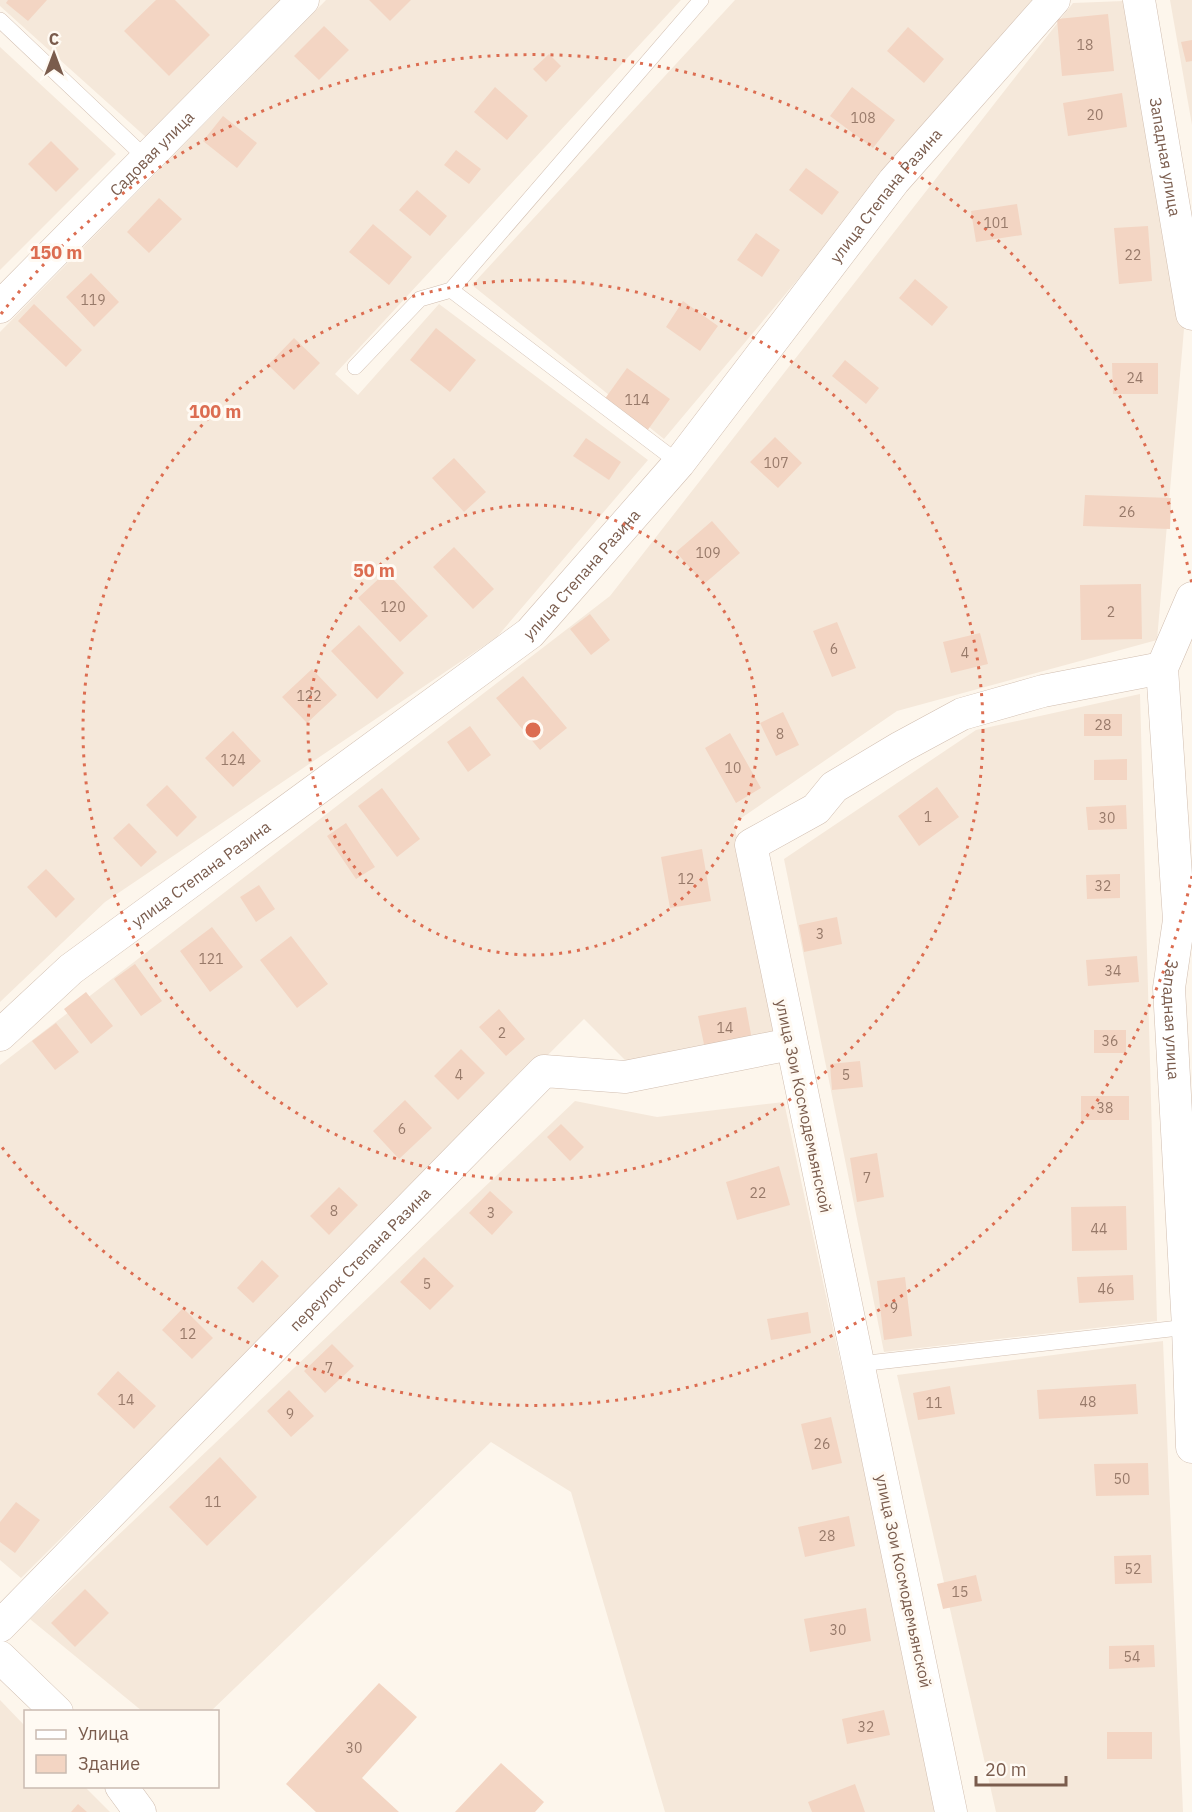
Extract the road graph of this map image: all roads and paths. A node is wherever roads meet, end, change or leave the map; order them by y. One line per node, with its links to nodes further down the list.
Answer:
1 (303, 0): 6 (street, Садовая улица)
2 (701, 0): 7 (lane)
3 (1054, 0): 11 (street, улица Степана Разина)
4 (1139, 0): 9 (street, Западная улица)
5 (0, 20): 6 (lane)
6 (147, 159): 8 (street, Садовая улица)
7 (451, 290): 10 (lane); 11 (lane)
8 (0, 307)
9 (1192, 314)
10 (355, 367)
11 (679, 463): 15 (street, улица Степана Разина)
12 (1192, 598): 13 (street, Западная улица)
13 (1162, 668): 14 (street, Западная улица); 16 (street, улица Зои Космодемьянской)
14 (1183, 849): 17 (street, Западная улица)
15 (0, 1035)
16 (791, 1044): 18 (street, улица Зои Космодемьянской); 20 (street, переулок Степана Разина)
17 (1188, 1327): 18 (lane); 19 (street, Западная улица)
18 (859, 1364): 25 (street, улица Зои Космодемьянской)
19 (1192, 1448)
20 (0, 1626)
21 (0, 1657): 22 (street)
22 (55, 1710)
23 (122, 1788): 24 (street)
24 (140, 1812)
25 (951, 1812)

